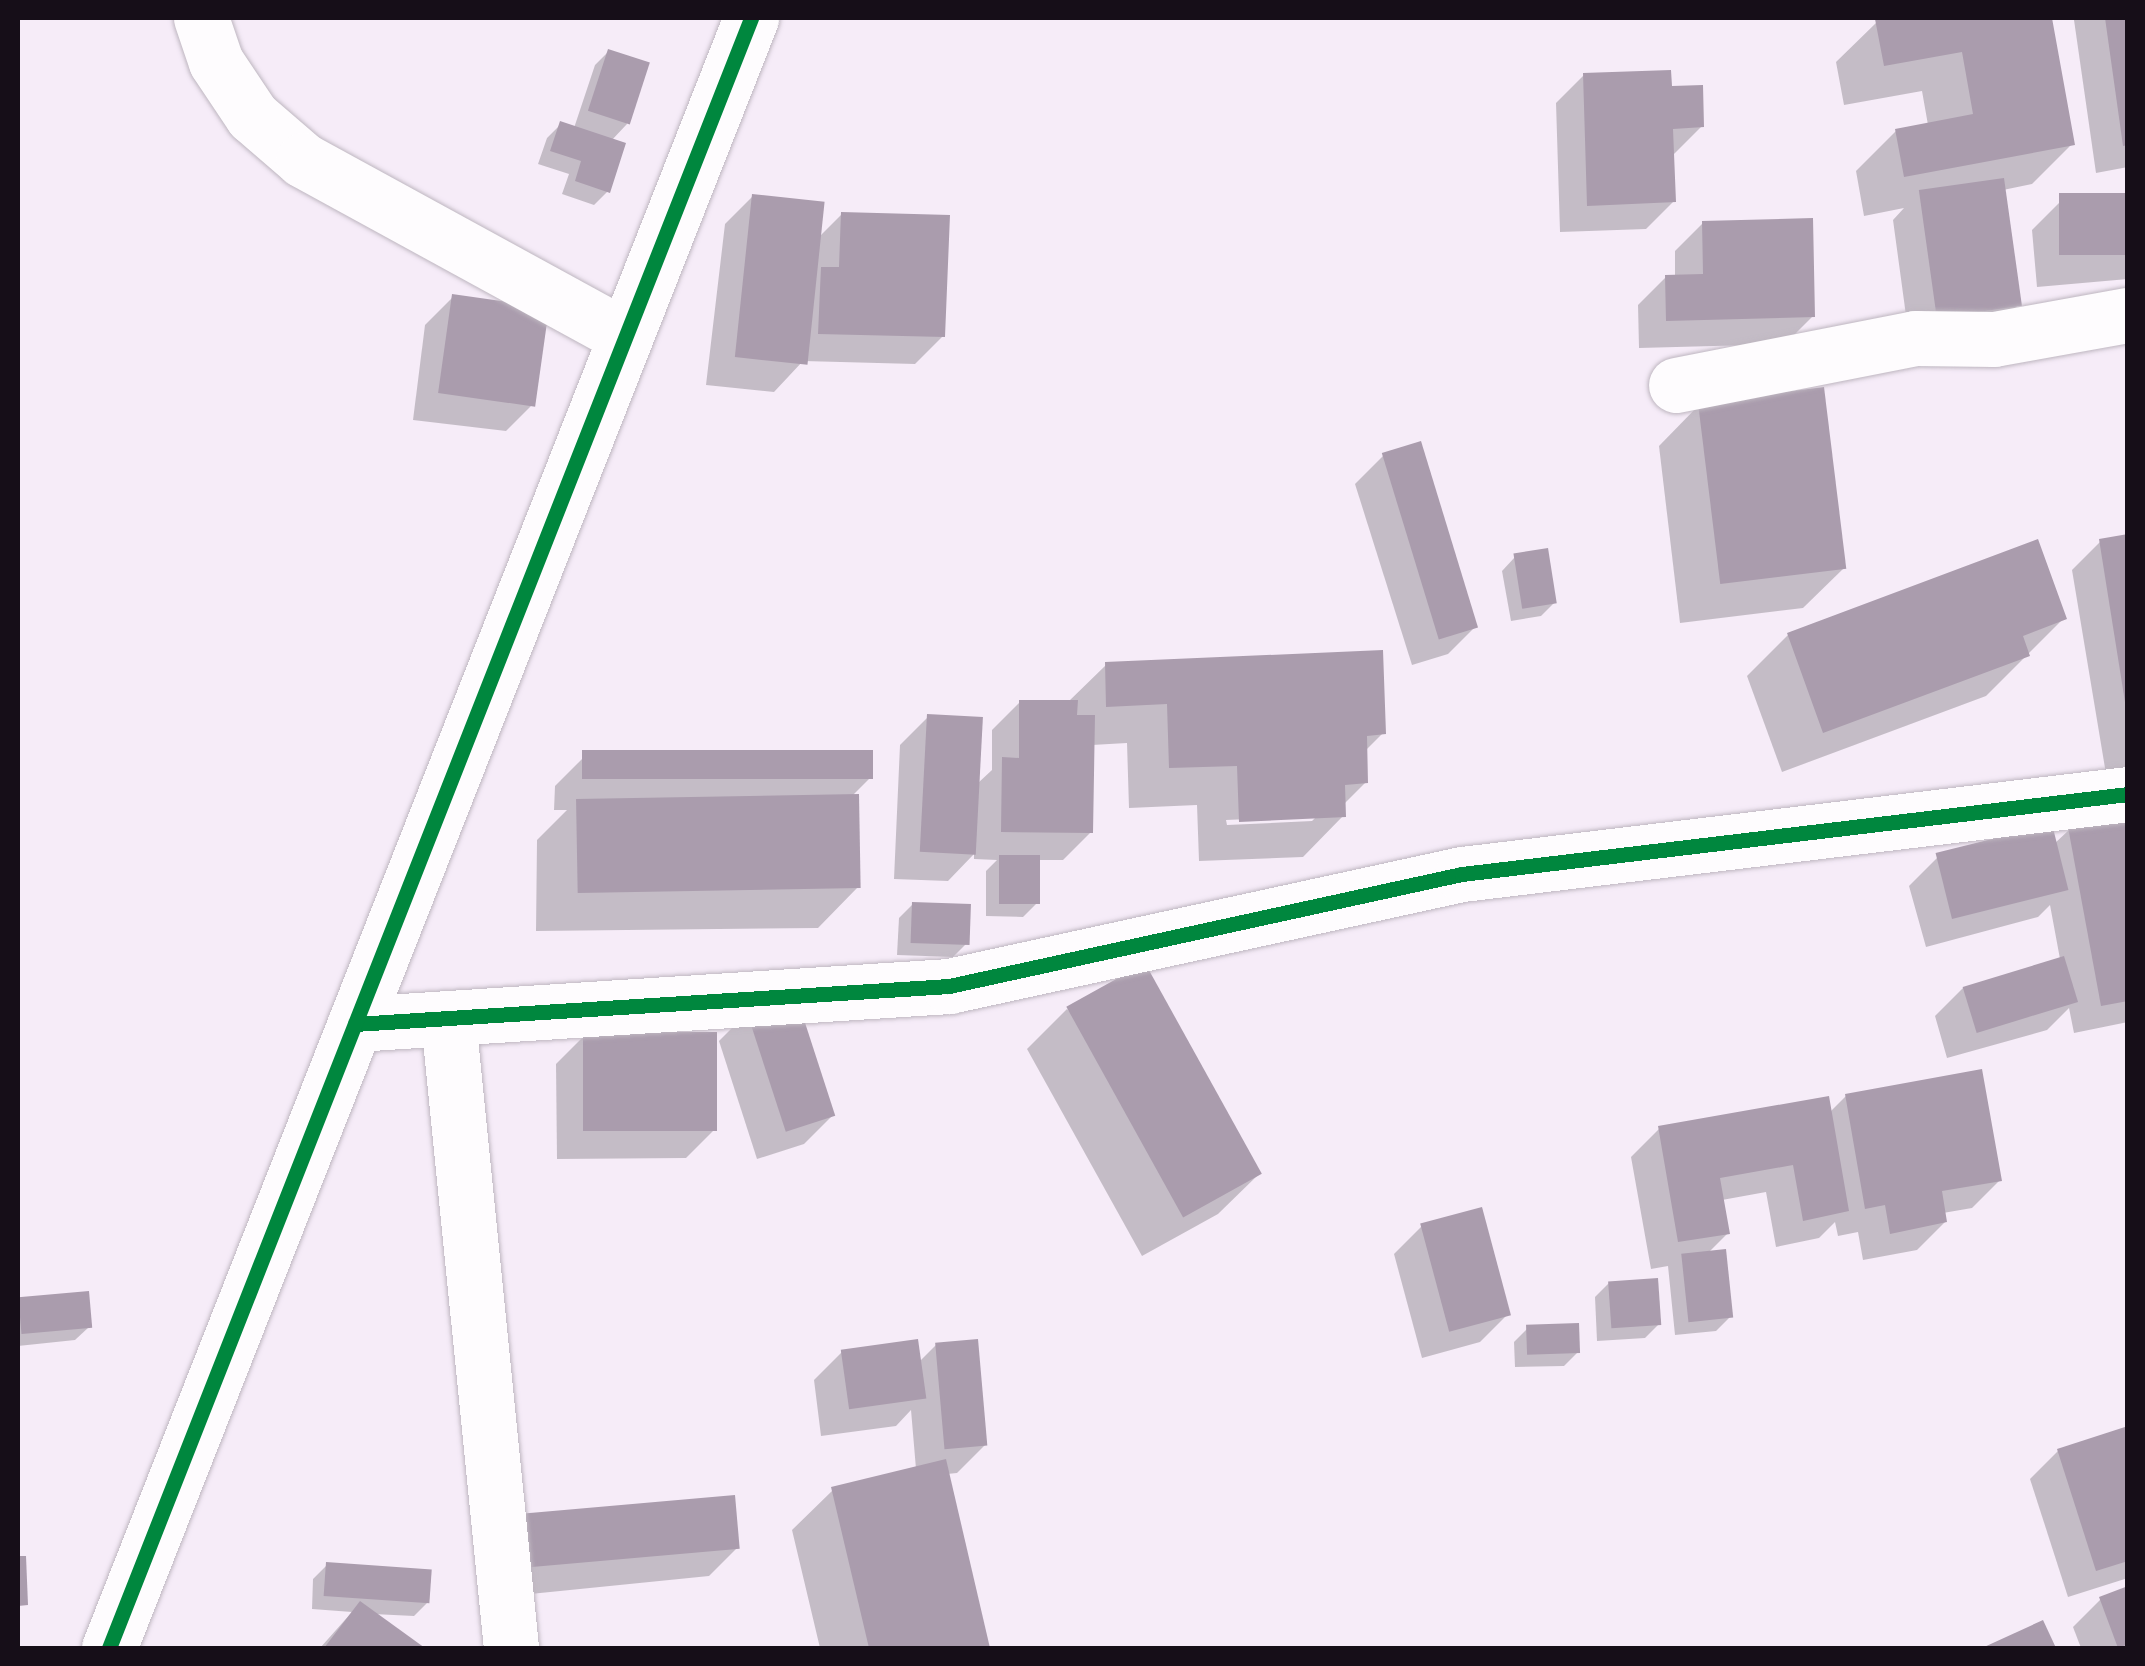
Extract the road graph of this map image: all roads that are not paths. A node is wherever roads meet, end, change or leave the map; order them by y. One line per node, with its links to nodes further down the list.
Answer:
1 (201, 18): 4 (street)
2 (751, 18): 4 (street)
3 (2128, 315): 5 (street)
4 (625, 336): 8 (street)
5 (1676, 385)
6 (2128, 794): 7 (street)
7 (448, 1019): 8 (street); 10 (street)
8 (355, 1024): 9 (street)
9 (109, 1648)
10 (511, 1648)

